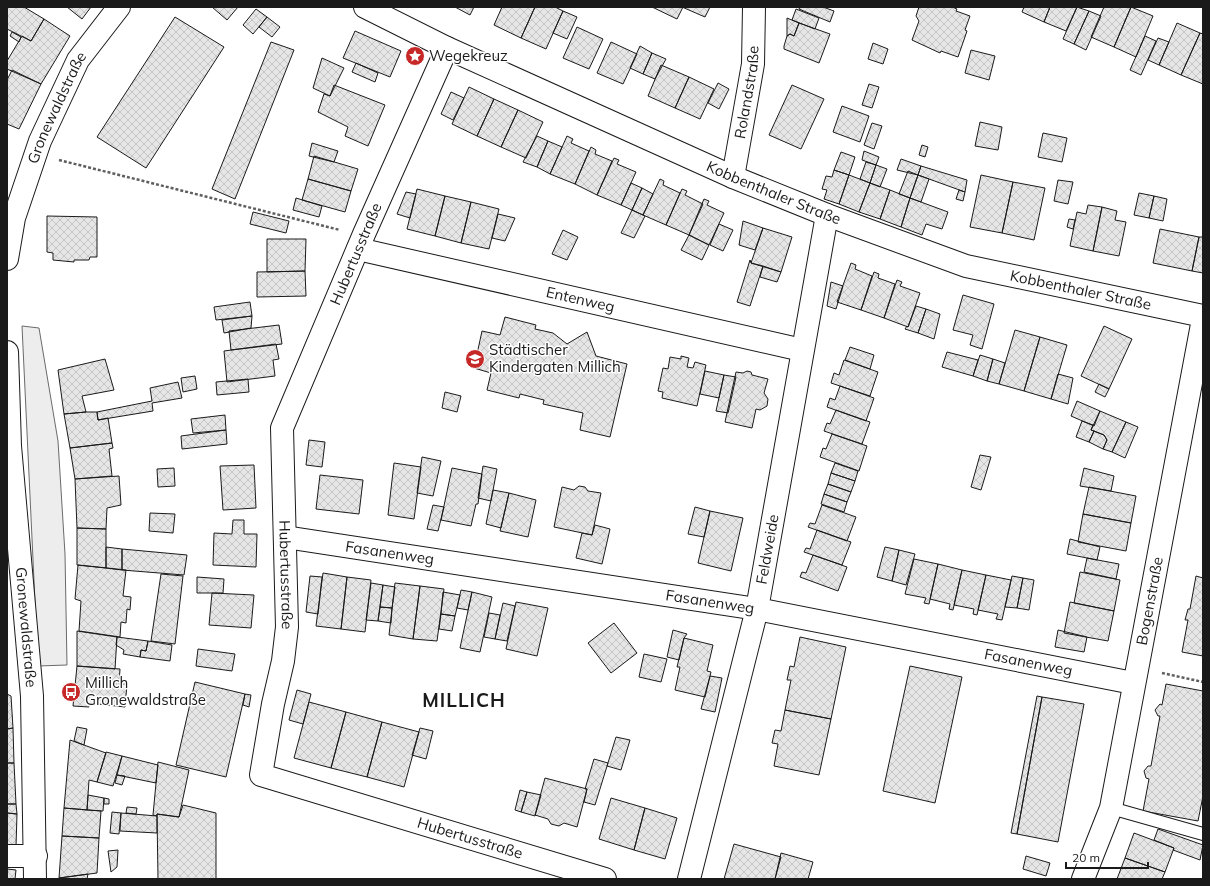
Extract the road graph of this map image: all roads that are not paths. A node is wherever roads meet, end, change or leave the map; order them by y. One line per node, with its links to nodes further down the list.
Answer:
1 (118, 7): 6 (street, Gronewaldstraße)
2 (365, 7): 4 (street, Kobbenthaler Straße)
3 (754, 7): 5 (street, Rolandstraße)
4 (447, 48): 5 (street, Kobbenthaler Straße); 8 (street, Hubertusstraße)
5 (733, 177): 7 (street, Kobbenthaler Straße)
6 (11, 215): 9 (street, Gronewaldstraße)
7 (826, 215): 10 (street, Kobbenthaler Straße); 11 (street, Feldweide)
8 (361, 241): 11 (street, Entenweg); 13 (street, Hubertusstraße)
9 (7, 259)
10 (1203, 317): 15 (street, Bogenstraße)
11 (802, 350): 14 (street, Feldweide)
12 (7, 352): 19 (street, Gronewaldstraße)
13 (284, 537): 14 (street, Fasanenweg); 21 (street, Hubertusstraße)
14 (757, 609): 15 (street, Fasanenweg); 22 (street, Feldweide)
15 (1135, 676): 16 (street, Bogenstraße)
16 (1111, 808): 17 (lane); 23 (street, Bogenstraße)
17 (1203, 834)
18 (7, 856): 19 (street)
19 (36, 856): 20 (street, Gronewaldstraße)
20 (35, 879)
21 (606, 879)
22 (689, 879)
23 (1083, 879)

